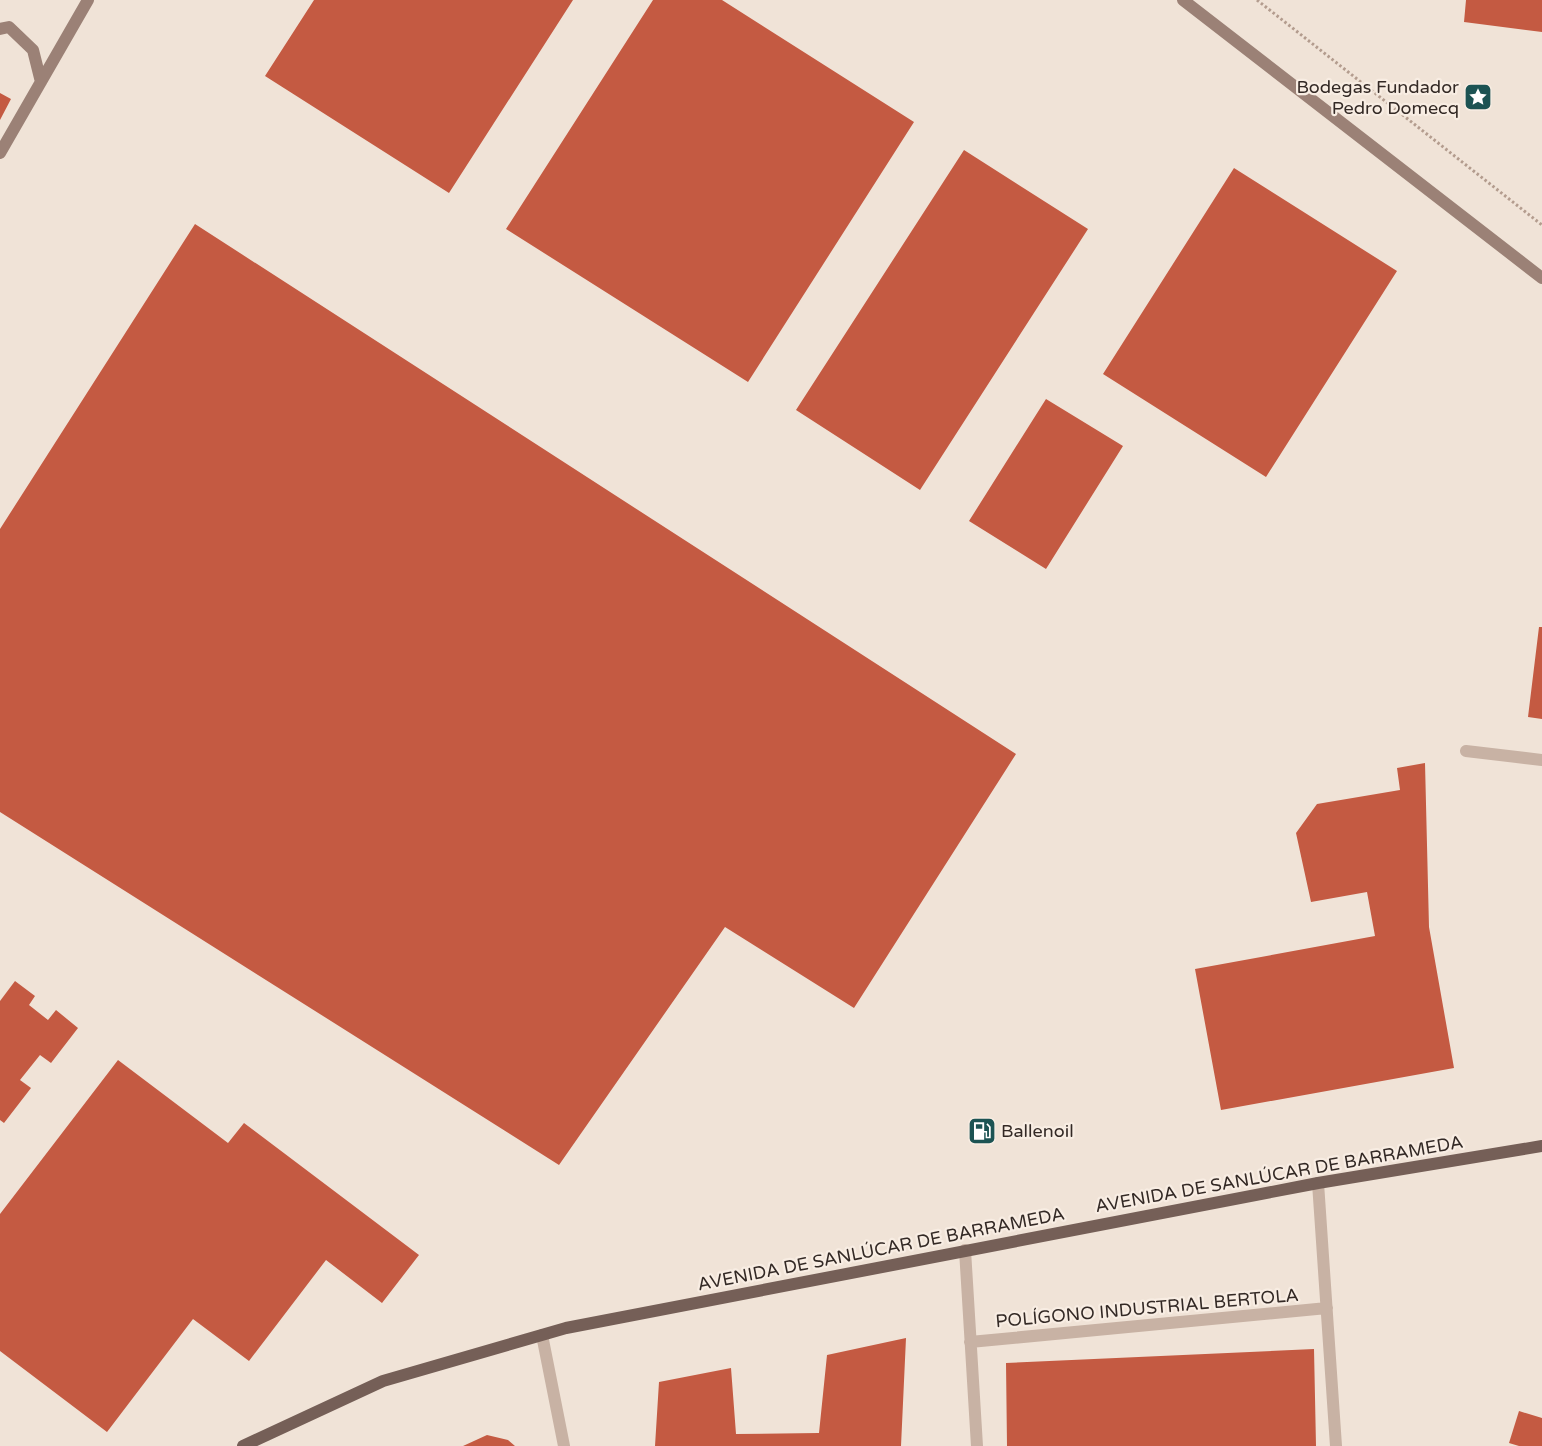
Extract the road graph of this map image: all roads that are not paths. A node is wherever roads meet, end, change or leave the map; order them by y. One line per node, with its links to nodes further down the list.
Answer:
1 (88, 0): 4 (main road)
2 (1184, 0): 6 (main road)
3 (0, 29): 4 (main road)
4 (41, 82): 5 (main road)
5 (0, 153)
6 (1542, 278)
7 (1466, 751): 8 (street)
8 (1542, 760)
9 (1542, 1146): 10 (main road, AVENIDA DE SANLÚCAR DE BARRAMEDA)
10 (1318, 1183): 11 (main road, AVENIDA DE SANLÚCAR DE BARRAMEDA); 12 (street)
11 (965, 1250): 13 (main road, AVENIDA DE SANLÚCAR DE BARRAMEDA); 14 (street, POLÍGONO INDUSTRIAL BERTOLA)
12 (1327, 1308): 14 (street, POLÍGONO INDUSTRIAL BERTOLA); 18 (street)
13 (542, 1335): 15 (main road, AVENIDA DE SANLÚCAR DE BARRAMEDA); 16 (street)
14 (970, 1342): 17 (street, POLÍGONO INDUSTRIAL BERTOLA)
15 (243, 1446)
16 (564, 1446)
17 (977, 1446)
18 (1336, 1446)

